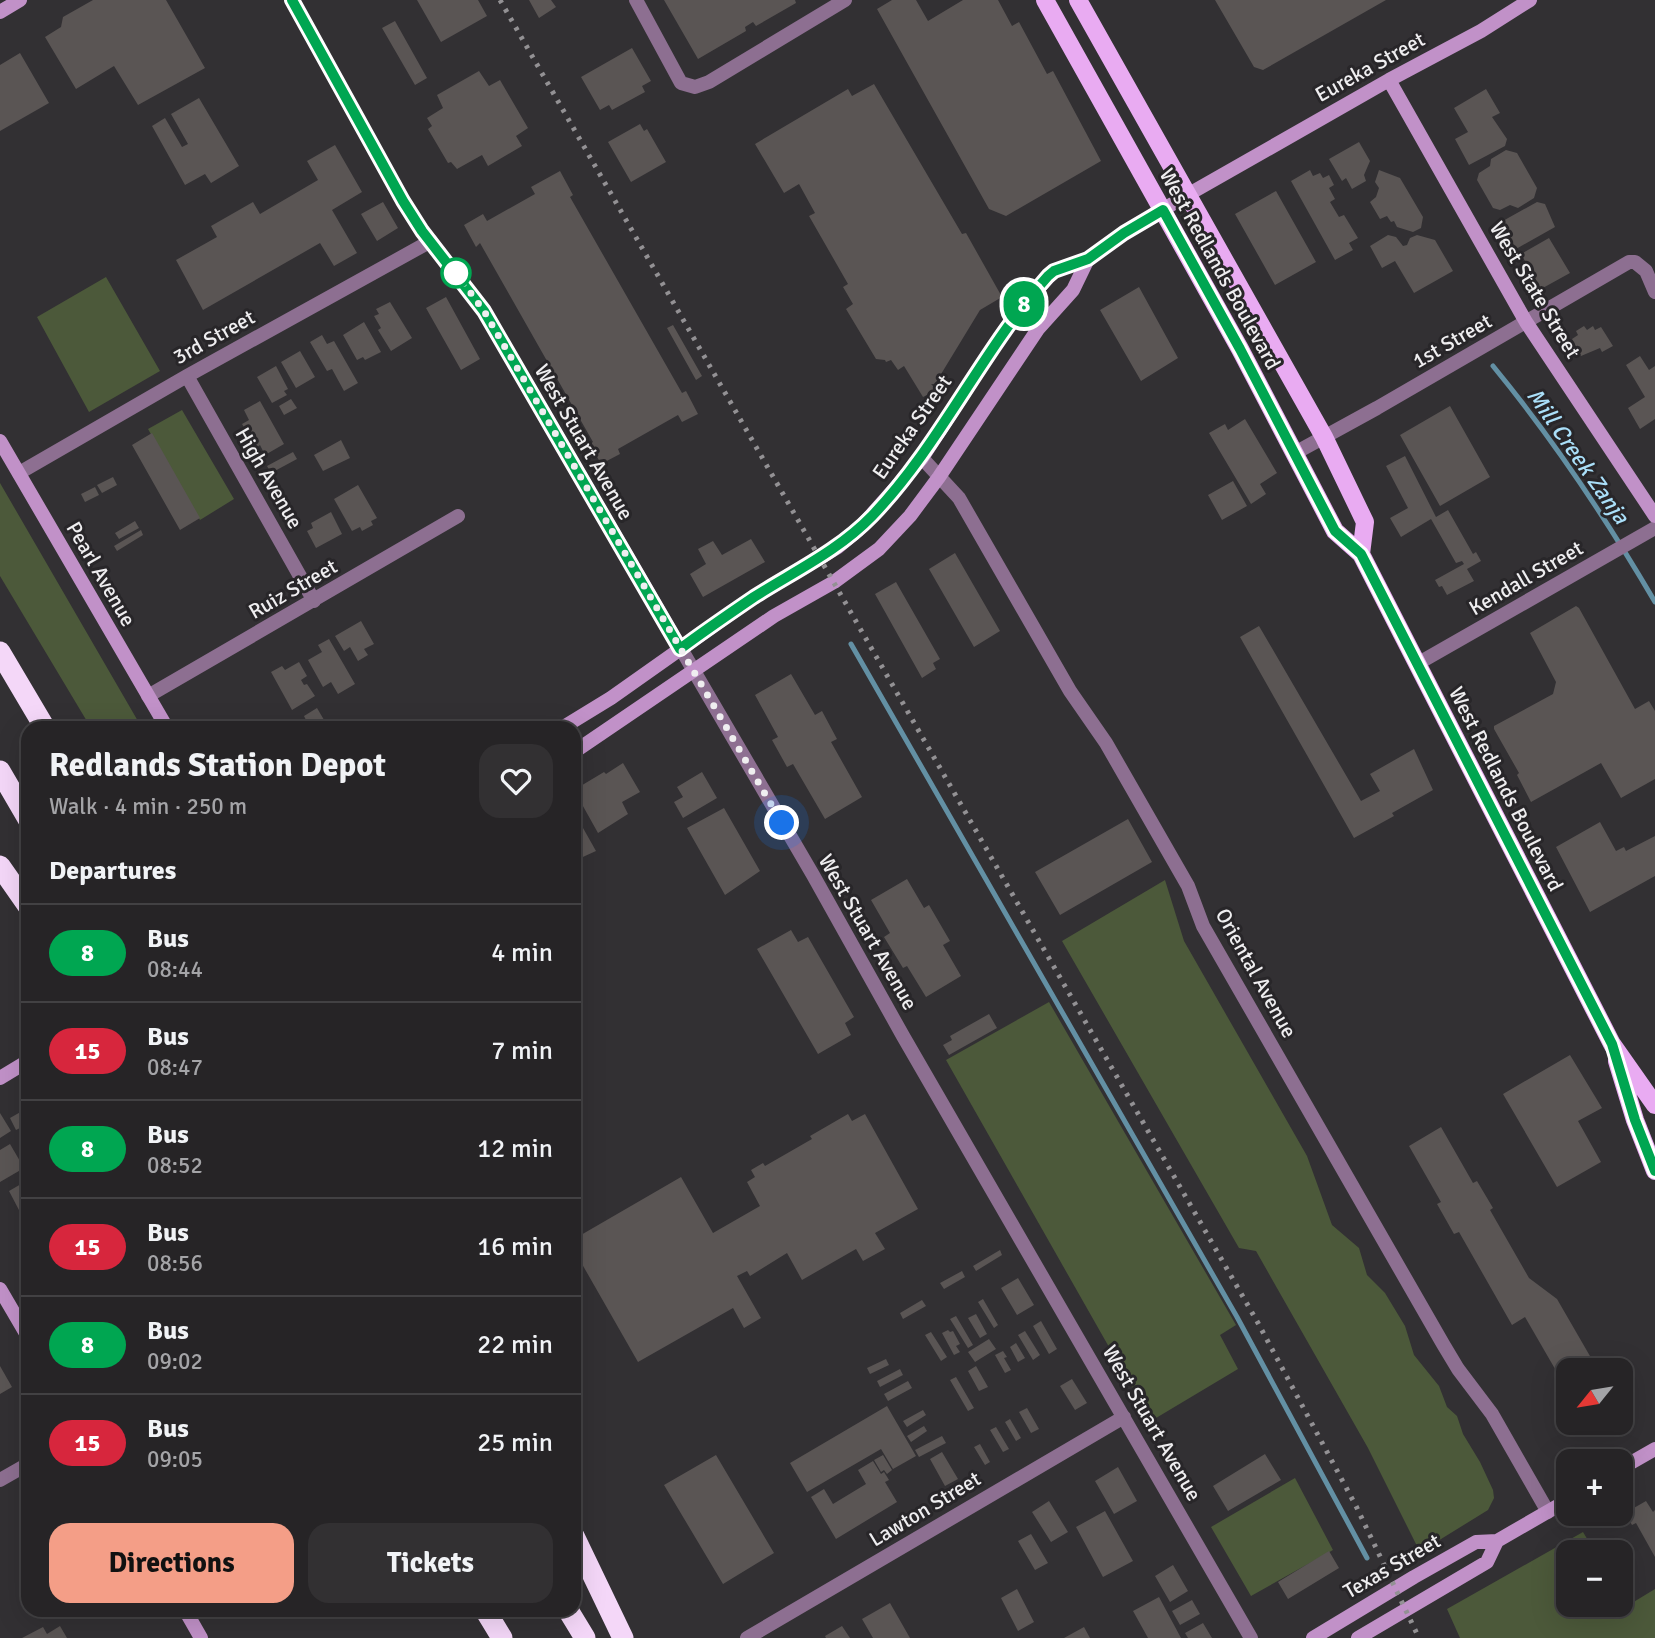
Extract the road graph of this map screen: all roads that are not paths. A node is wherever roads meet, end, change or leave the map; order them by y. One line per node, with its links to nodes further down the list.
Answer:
1 (20, 0): 8 (street)
2 (292, 0): 12 (street, West Stuart Avenue)
3 (636, 0): 4 (street)
4 (845, 0)
5 (1045, 0): 11 (main road, West Redlands Boulevard)
6 (1078, 0): 10 (main road, West Redlands Boulevard)
7 (1530, 0): 9 (street, Eureka Street)
8 (0, 12)
9 (1389, 80): 10 (street, Eureka Street); 15 (street, West State Street)
10 (1189, 194): 11 (street, Eureka Street); 17 (main road, West Redlands Boulevard)
11 (1163, 210): 13 (street, Eureka Street); 19 (main road, West Redlands Boulevard)
12 (431, 241): 16 (street, 3rd Street); 28 (street, West Stuart Avenue)
13 (1088, 259): 20 (street, Eureka Street); 22 (street, Eureka Street)
14 (1655, 292): 15 (street, 1st Street)
15 (1526, 322): 17 (street, 1st Street); 24 (street, West State Street)
16 (187, 376): 21 (street, 3rd Street); 27 (street, High Avenue)
17 (1324, 437): 19 (street, 1st Street); 26 (main road, West Redlands Boulevard)
18 (0, 441): 21 (street, Pearl Avenue)
19 (1294, 453): 26 (main road, West Redlands Boulevard)
20 (922, 458): 22 (street, Oriental Avenue); 28 (street, Eureka Street)
21 (19, 473): 32 (street, Pearl Avenue)
22 (939, 477): 31 (street, Eureka Street); 54 (street, Oriental Avenue)
23 (457, 516): 27 (street, Ruiz Street)
24 (1655, 516)
25 (1655, 528): 30 (street, Kendall Street)
26 (1361, 554): 30 (main road, West Redlands Boulevard)
27 (314, 601): 32 (street, Ruiz Street)
28 (680, 649): 31 (street, West Stuart Avenue); 35 (street, Eureka Street)
29 (0, 652): 33 (highway)
30 (1417, 664): 41 (main road, West Redlands Boulevard)
31 (694, 672): 36 (street, Eureka Street); 48 (street, West Stuart Avenue)
32 (148, 696): 34 (street, Pearl Avenue)
33 (41, 721)
34 (163, 721)
35 (573, 721)
36 (581, 747)
37 (0, 771): 38 (highway)
38 (21, 807)
39 (0, 866): 40 (highway)
40 (21, 896)
41 (1612, 1044): 44 (main road, West Redlands Boulevard); 45 (main road, West Redlands Boulevard)
42 (21, 1065): 43 (street)
43 (0, 1078)
44 (1655, 1105)
45 (1655, 1171)
46 (0, 1289): 47 (street)
47 (21, 1325)
48 (1124, 1417): 64 (street, Lawton Street); 65 (street, West Stuart Avenue)
49 (1655, 1449): 50 (street)
50 (1633, 1462)
51 (21, 1468): 52 (street)
52 (0, 1480)
53 (1556, 1507): 54 (street, Texas Street)
54 (1548, 1512): 55 (street, Texas Street)
55 (1497, 1541): 66 (street, Texas Street); 67 (street, Texas Street)
56 (581, 1551): 63 (highway)
57 (189, 1617): 60 (street)
58 (489, 1617): 61 (highway)
59 (572, 1617): 62 (highway)
60 (201, 1638)
61 (502, 1638)
62 (585, 1638)
63 (623, 1638)
64 (747, 1638)
65 (1251, 1638)
66 (1313, 1638)
67 (1358, 1638)

